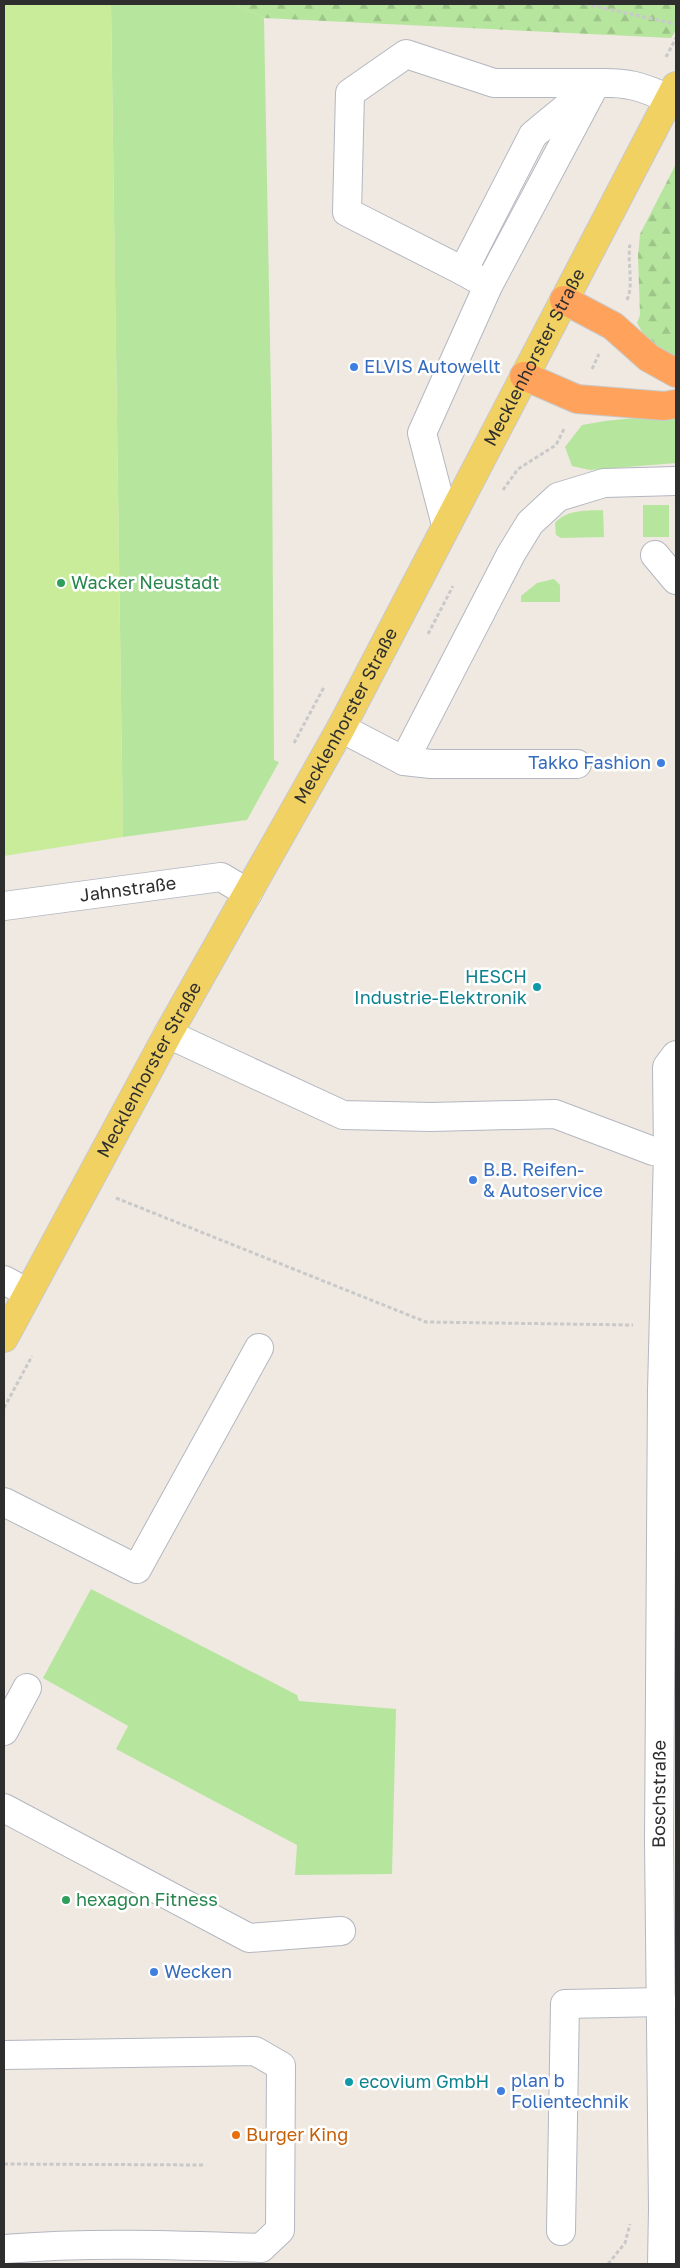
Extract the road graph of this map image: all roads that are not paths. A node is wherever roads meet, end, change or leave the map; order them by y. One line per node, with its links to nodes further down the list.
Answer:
1 (596, 83): 2 (street); 3 (street); 3 (street); 4 (street)
2 (673, 93): 5 (main road, Mecklenhorster Straße)
3 (463, 271): 4 (street)
4 (488, 286): 10 (street)
5 (564, 300): 6 (highway); 7 (main road, Mecklenhorster Straße)
6 (676, 373)
7 (524, 376): 8 (highway); 10 (main road, Mecklenhorster Straße)
8 (676, 404)
9 (676, 481): 14 (street)
10 (446, 525): 13 (main road, Mecklenhorster Straße)
11 (655, 555): 12 (street)
12 (676, 580)
13 (341, 728): 14 (street); 16 (main road, Mecklenhorster Straße)
14 (404, 761): 15 (street)
15 (576, 764)
16 (248, 893): 17 (street, Jahnstraße); 18 (main road, Mecklenhorster Straße)
17 (4, 906)
18 (168, 1034): 20 (street); 22 (main road, Mecklenhorster Straße)
19 (676, 1055): 20 (street, Boschstraße)
20 (668, 1152): 25 (street, Boschstraße)
21 (4, 1280): 22 (street)
22 (28, 1293): 23 (main road, Mecklenhorster Straße)
23 (4, 1338)
24 (259, 1348): 26 (street)
25 (669, 1390): 30 (street, Boschstraße)
26 (4, 1502)
27 (27, 1688): 28 (street)
28 (4, 1731)
29 (4, 1808): 31 (street)
30 (668, 1862): 32 (street, Boschstraße)
31 (341, 1930)
32 (662, 2002): 34 (street); 37 (street, Boschstraße)
33 (4, 2055): 36 (street)
34 (561, 2231)
35 (4, 2249): 36 (street)
36 (60, 2254)
37 (662, 2264)

